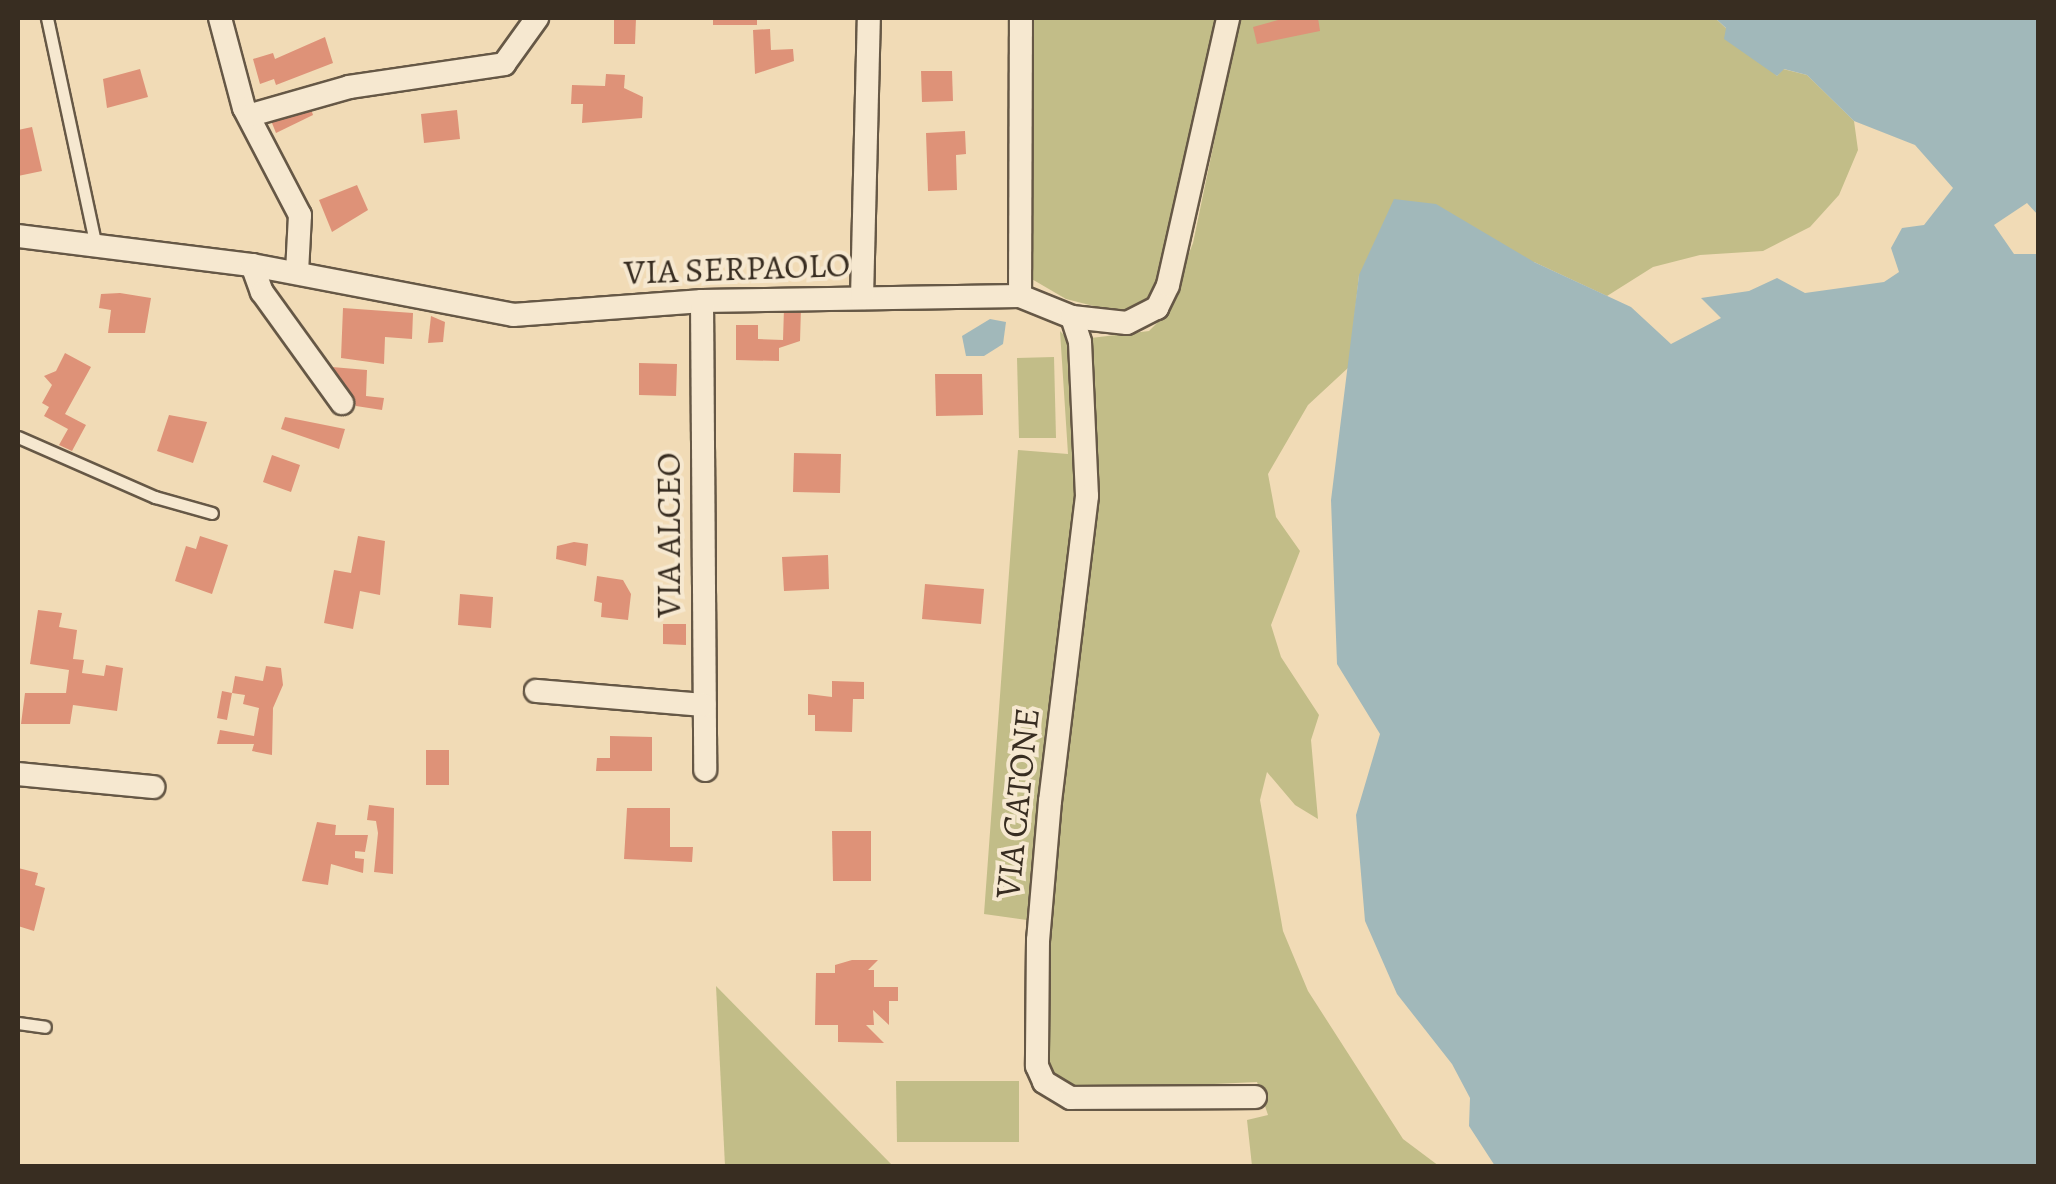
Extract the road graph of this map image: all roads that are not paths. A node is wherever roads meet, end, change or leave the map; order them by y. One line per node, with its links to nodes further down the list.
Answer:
1 (47, 18): 9 (lane)
2 (220, 18): 7 (street)
3 (537, 18): 7 (street)
4 (869, 18): 13 (street)
5 (1021, 18): 12 (street)
6 (1228, 18): 15 (street, VIA SERPAOLO)
7 (250, 115): 11 (street)
8 (18, 236): 9 (street, VIA SERPAOLO)
9 (96, 246): 10 (street, VIA SERPAOLO)
10 (252, 265): 11 (street, VIA SERPAOLO); 16 (street)
11 (297, 272): 14 (street, VIA SERPAOLO)
12 (1020, 296): 13 (street, VIA SERPAOLO); 15 (street, VIA SERPAOLO)
13 (862, 298): 14 (street, VIA SERPAOLO)
14 (702, 301): 20 (street, VIA ALCEO)
15 (1072, 316): 26 (street, VIA CATONE)
16 (342, 404)
17 (18, 437): 18 (lane)
18 (212, 513)
19 (536, 691): 20 (street)
20 (704, 704): 21 (street, VIA ALCEO)
21 (705, 770)
22 (18, 774): 23 (street)
23 (153, 787)
24 (18, 1024): 25 (lane)
25 (44, 1027)
26 (1255, 1098)

